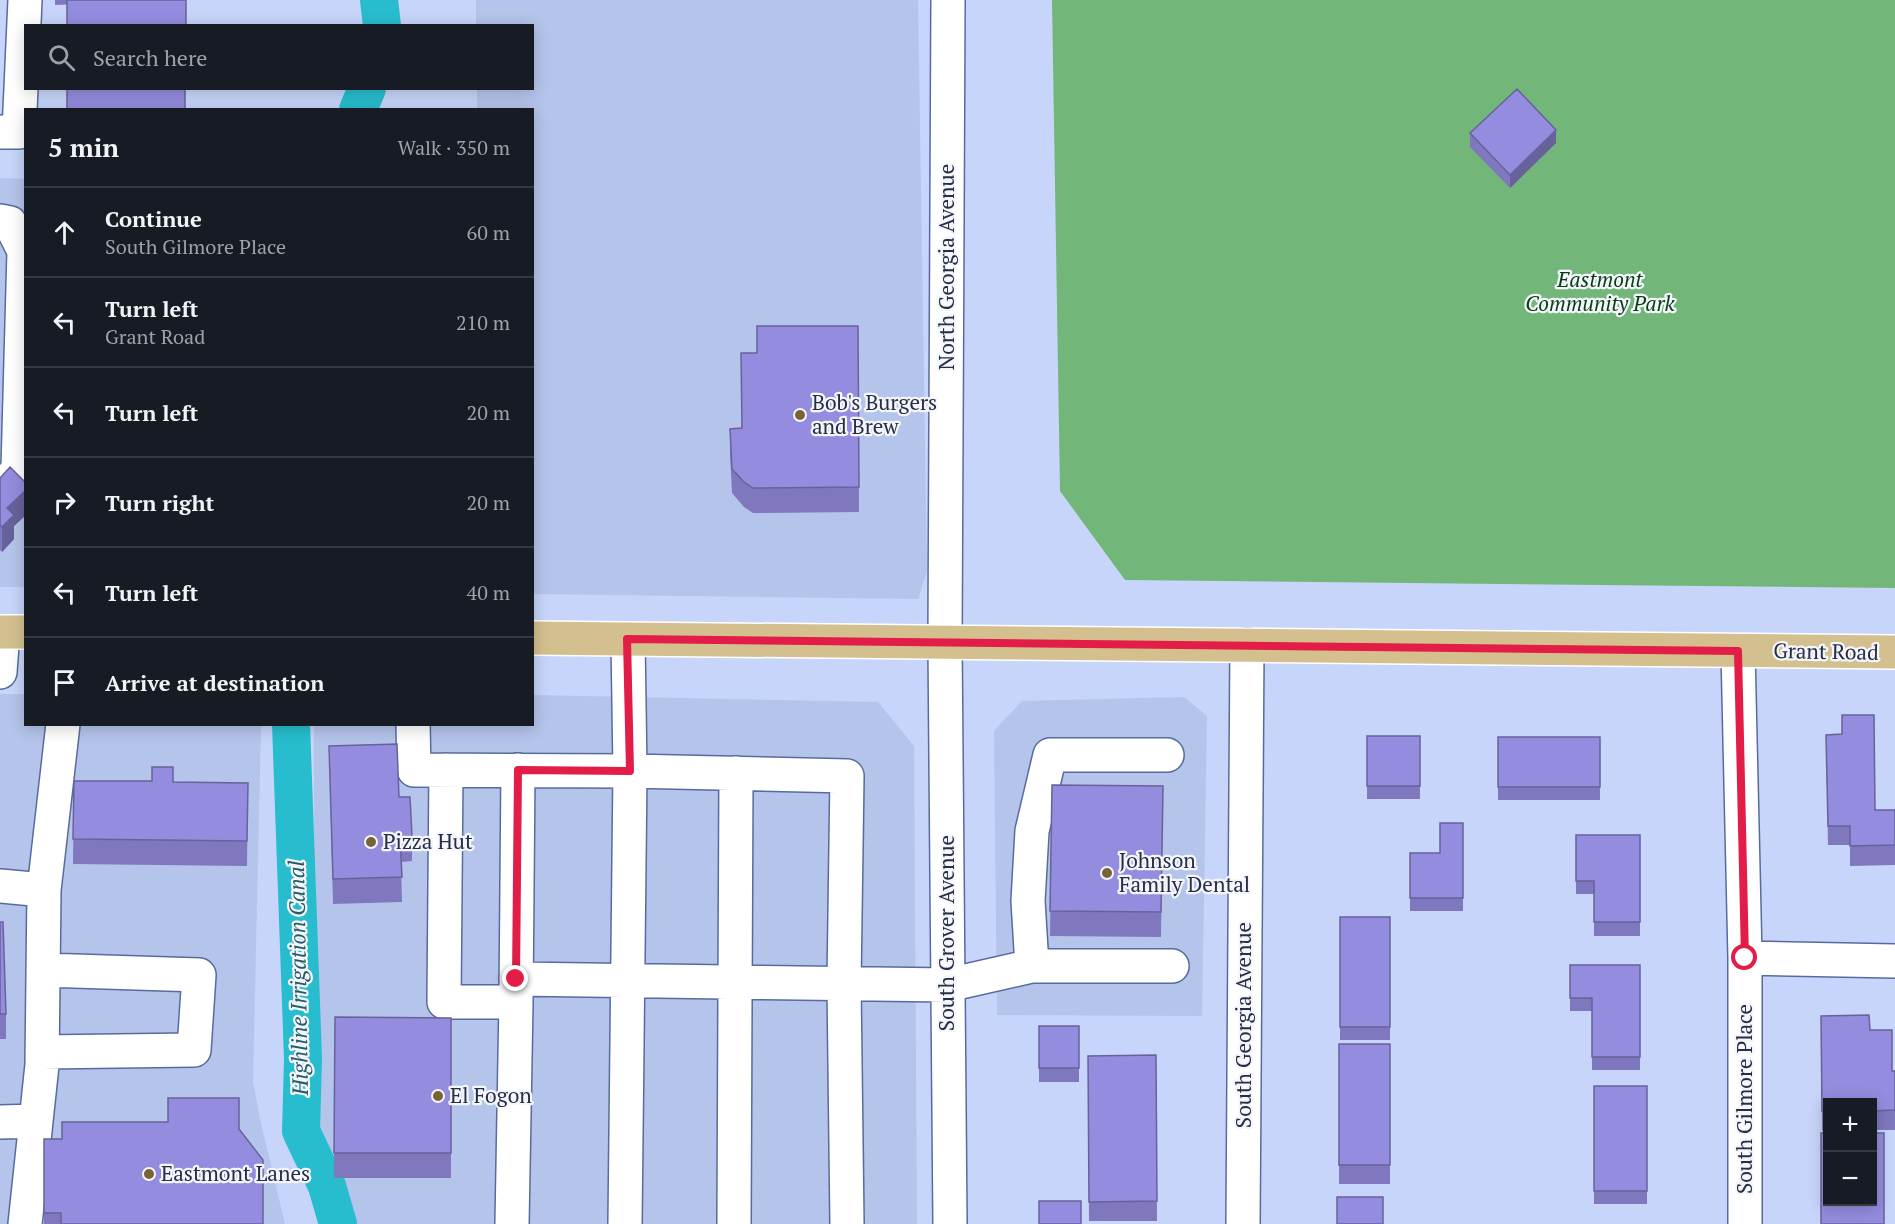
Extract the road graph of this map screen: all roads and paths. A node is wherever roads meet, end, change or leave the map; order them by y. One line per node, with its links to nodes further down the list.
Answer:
1 (25, 0): 3 (street)
2 (948, 0): 9 (street, North Georgia Avenue)
3 (0, 132)
4 (0, 221): 5 (street)
5 (0, 492)
6 (9, 632): 13 (street)
7 (534, 638): 8 (main road, Grant Road)
8 (627, 639): 9 (main road, Grant Road); 19 (street)
9 (945, 642): 10 (main road, Grant Road); 31 (street, South Grover Avenue)
10 (1248, 645): 11 (main road, Grant Road); 42 (street, South Georgia Avenue)
11 (1738, 651): 12 (main road, Grant Road); 23 (street, South Gilmore Place)
12 (1895, 652)
13 (0, 672)
14 (63, 726): 22 (street)
15 (413, 726): 17 (street)
16 (1167, 755): 25 (street)
17 (446, 770): 18 (street); 32 (street)
18 (518, 770): 19 (street); 32 (street)
19 (630, 771): 20 (street); 28 (street)
20 (736, 773): 29 (street); 30 (street)
21 (0, 886): 22 (street)
22 (44, 890): 27 (street)
23 (1745, 958): 24 (street); 43 (street, South Gilmore Place)
24 (1895, 961)
25 (1032, 966): 26 (street); 31 (street)
26 (1172, 966)
27 (43, 970): 33 (street); 33 (street)
28 (628, 981): 29 (street); 32 (street); 38 (street)
29 (735, 982): 30 (street); 39 (street)
30 (844, 984): 31 (street); 40 (street)
31 (948, 985): 41 (street, South Grover Avenue)
32 (516, 991): 37 (street)
33 (42, 1052): 34 (street)
34 (36, 1121): 35 (street); 36 (street)
35 (0, 1122)
36 (25, 1224)
37 (512, 1224)
38 (625, 1224)
39 (734, 1224)
40 (846, 1224)
41 (950, 1224)
42 (1243, 1224)
43 (1745, 1224)

